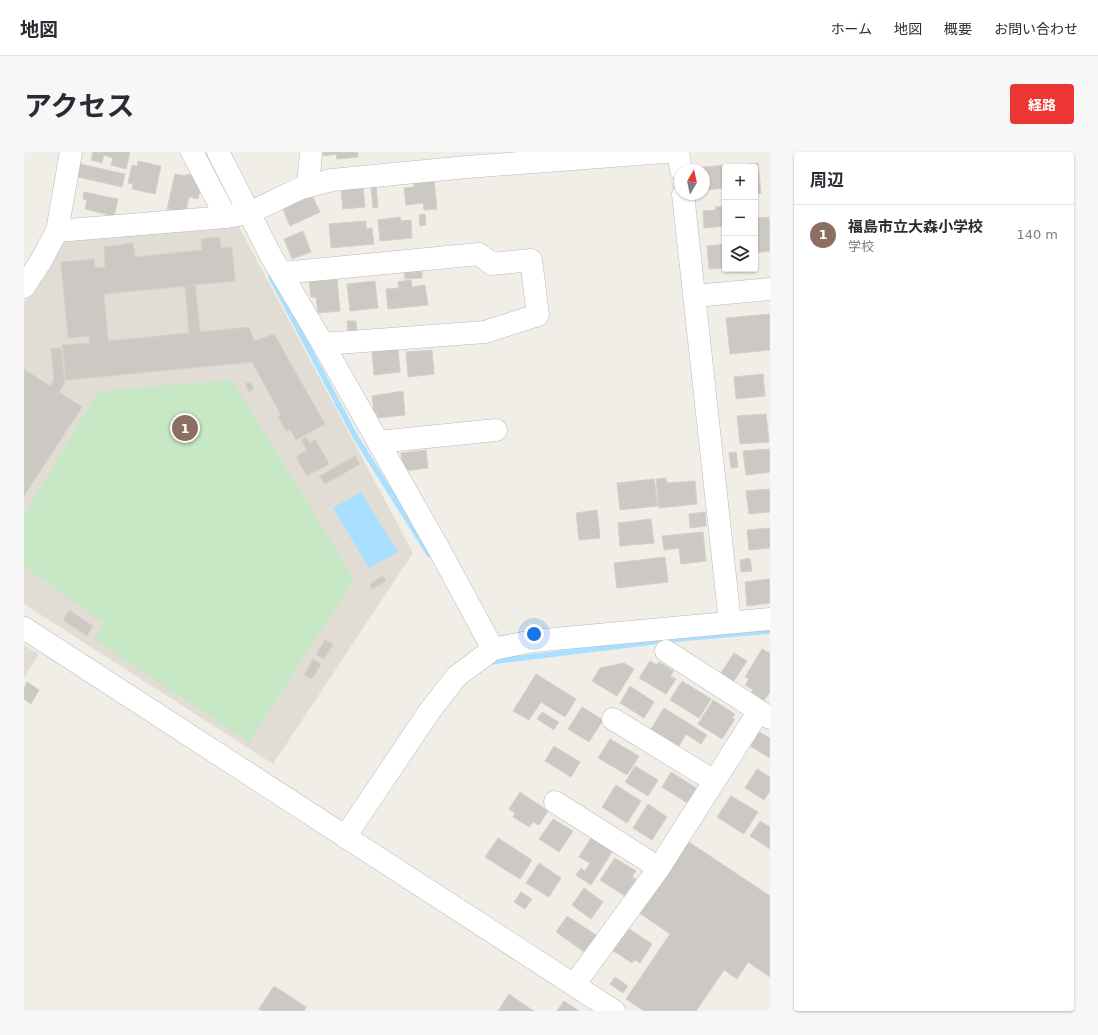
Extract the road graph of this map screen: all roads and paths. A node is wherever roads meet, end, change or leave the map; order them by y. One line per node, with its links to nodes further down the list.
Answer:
1 (71, 152): 11 (street)
2 (192, 152): 10 (street)
3 (218, 152): 10 (street)
4 (311, 152): 8 (street)
5 (665, 152): 8 (street)
6 (678, 152): 7 (street)
7 (680, 164)
8 (308, 186): 10 (street)
9 (684, 200): 15 (street)
10 (237, 215): 11 (street); 12 (street)
11 (57, 231): 13 (street)
12 (282, 273): 16 (street); 16 (street)
13 (24, 287)
14 (770, 289): 15 (street)
15 (695, 296): 20 (street)
16 (323, 344): 18 (street)
17 (496, 430): 18 (street)
18 (378, 442): 22 (street)
19 (770, 619): 20 (street)
20 (730, 622): 22 (street)
21 (24, 628): 28 (street)
22 (493, 649): 28 (street)
23 (666, 651): 24 (street)
24 (765, 714): 26 (street)
25 (613, 719): 26 (street)
26 (714, 781): 29 (street)
27 (555, 802): 29 (street)
28 (345, 836): 30 (street)
29 (659, 868): 30 (street)
30 (574, 985): 31 (street)
31 (614, 1011)

